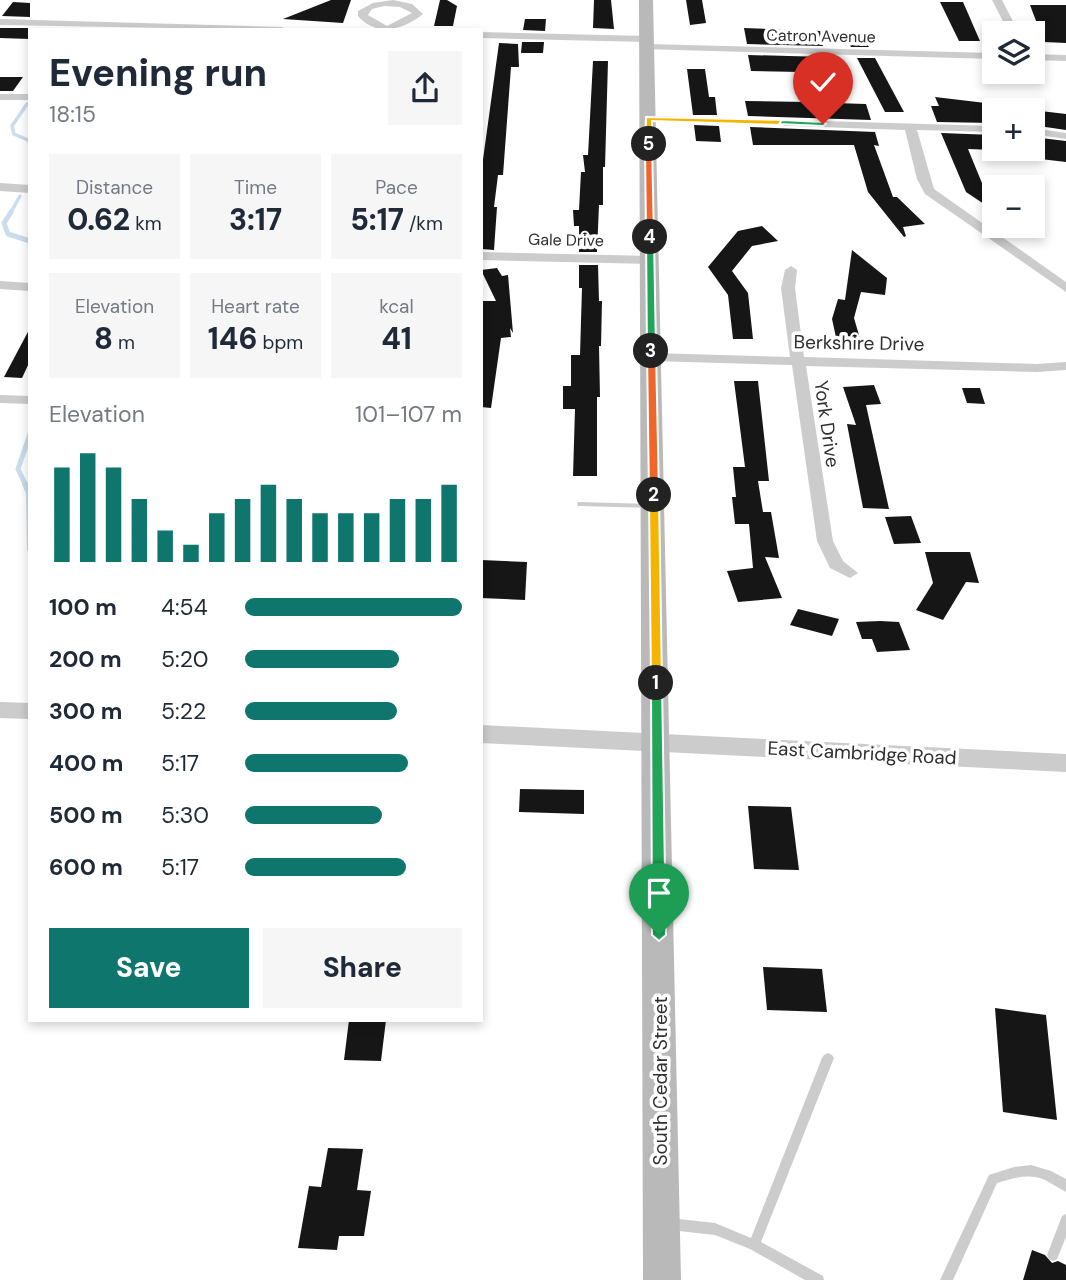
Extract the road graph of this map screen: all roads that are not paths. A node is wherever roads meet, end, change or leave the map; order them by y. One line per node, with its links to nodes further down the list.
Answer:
1 (646, 0): 9 (main road, South Cedar Street)
2 (997, 0): 3 (street)
3 (1008, 21)
4 (0, 22): 5 (street)
5 (212, 28)
6 (384, 28): 7 (street)
7 (389, 28)
8 (483, 34): 9 (street, Catron Avenue)
9 (647, 43): 10 (street, Catron Avenue); 15 (main road, South Cedar Street)
10 (982, 56)
11 (1045, 57): 12 (street)
12 (1066, 58)
13 (0, 97): 14 (street)
14 (28, 97)
15 (648, 119): 16 (street); 23 (main road, South Cedar Street)
16 (910, 126): 17 (street); 27 (street)
17 (982, 129)
18 (1045, 133): 19 (street)
19 (1066, 136)
20 (0, 187): 21 (street)
21 (28, 188)
22 (483, 256): 23 (street, Gale Drive)
23 (651, 260): 28 (main road, South Cedar Street)
24 (791, 270): 29 (street, York Drive)
25 (0, 285): 26 (street)
26 (28, 286)
27 (1066, 288)
28 (652, 356): 29 (street, Berkshire Drive); 34 (main road, South Cedar Street)
29 (798, 361): 30 (street, Berkshire Drive); 35 (street, York Drive)
30 (1066, 366)
31 (0, 399): 32 (street)
32 (28, 400)
33 (582, 504): 34 (lane)
34 (654, 506): 39 (main road, South Cedar Street)
35 (850, 573)
36 (0, 710): 37 (street)
37 (28, 711)
38 (483, 734): 39 (street, East Cambridge Road)
39 (657, 743): 40 (street, East Cambridge Road); 44 (main road, South Cedar Street)
40 (1066, 764)
41 (828, 1058): 45 (lane)
42 (1066, 1186): 49 (lane)
43 (1066, 1220): 46 (lane)
44 (661, 1223): 45 (lane); 47 (main road, South Cedar Street)
45 (754, 1245): 48 (lane)
46 (1053, 1255)
47 (662, 1280)
48 (818, 1280)
49 (946, 1280)

